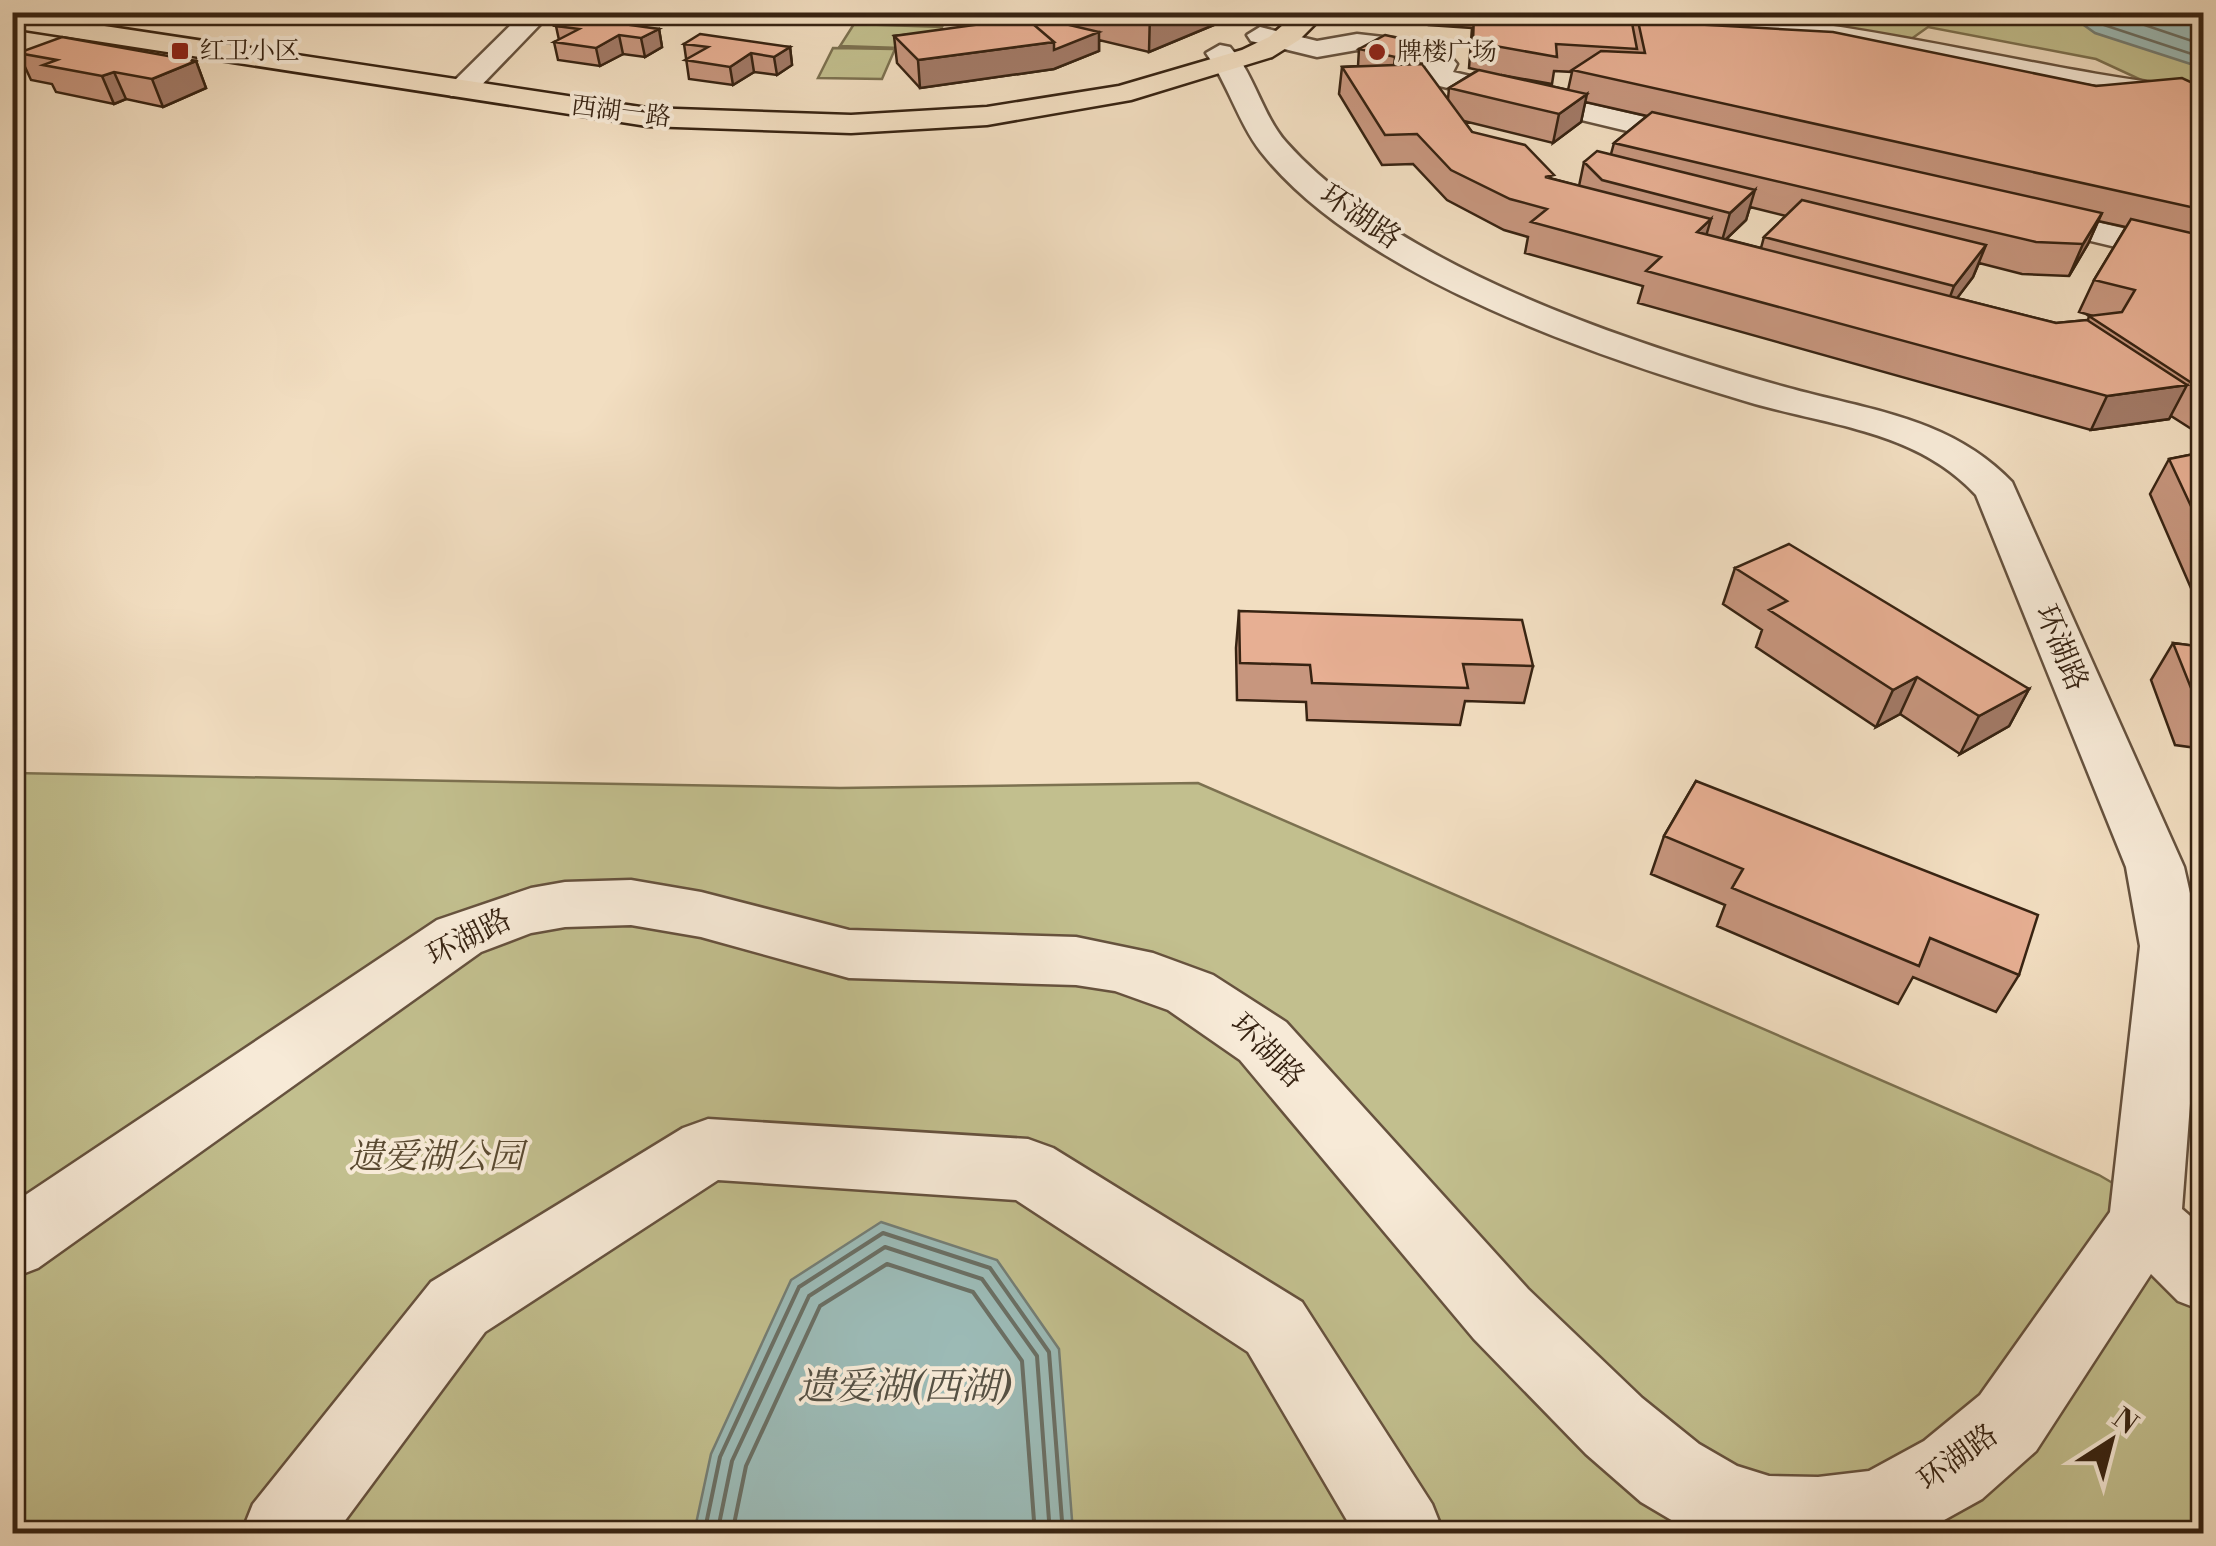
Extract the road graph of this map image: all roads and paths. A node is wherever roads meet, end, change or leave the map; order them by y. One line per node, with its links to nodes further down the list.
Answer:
1 (34, 12): 9 (main road, 西湖一路)
2 (540, 12): 9 (street)
3 (1314, 12): 6 (main road)
4 (1676, 12): 10 (street)
5 (12, 20): 9 (main road, 西湖一路)
6 (1257, 41): 7 (street); 9 (main road, 西湖一路); 14 (street, 环湖路)
7 (1317, 49): 8 (street); 11 (street)
8 (1342, 78)
9 (468, 84)
10 (2204, 98)
11 (1743, 149)
12 (1992, 208): 13 (street)
13 (2204, 258)
14 (2179, 871): 15 (street, 环湖路)
15 (2145, 1220): 16 (street, 环湖路); 17 (street)
16 (12, 1245)
17 (2204, 1277)
18 (283, 1534): 19 (street)
19 (1402, 1534)

